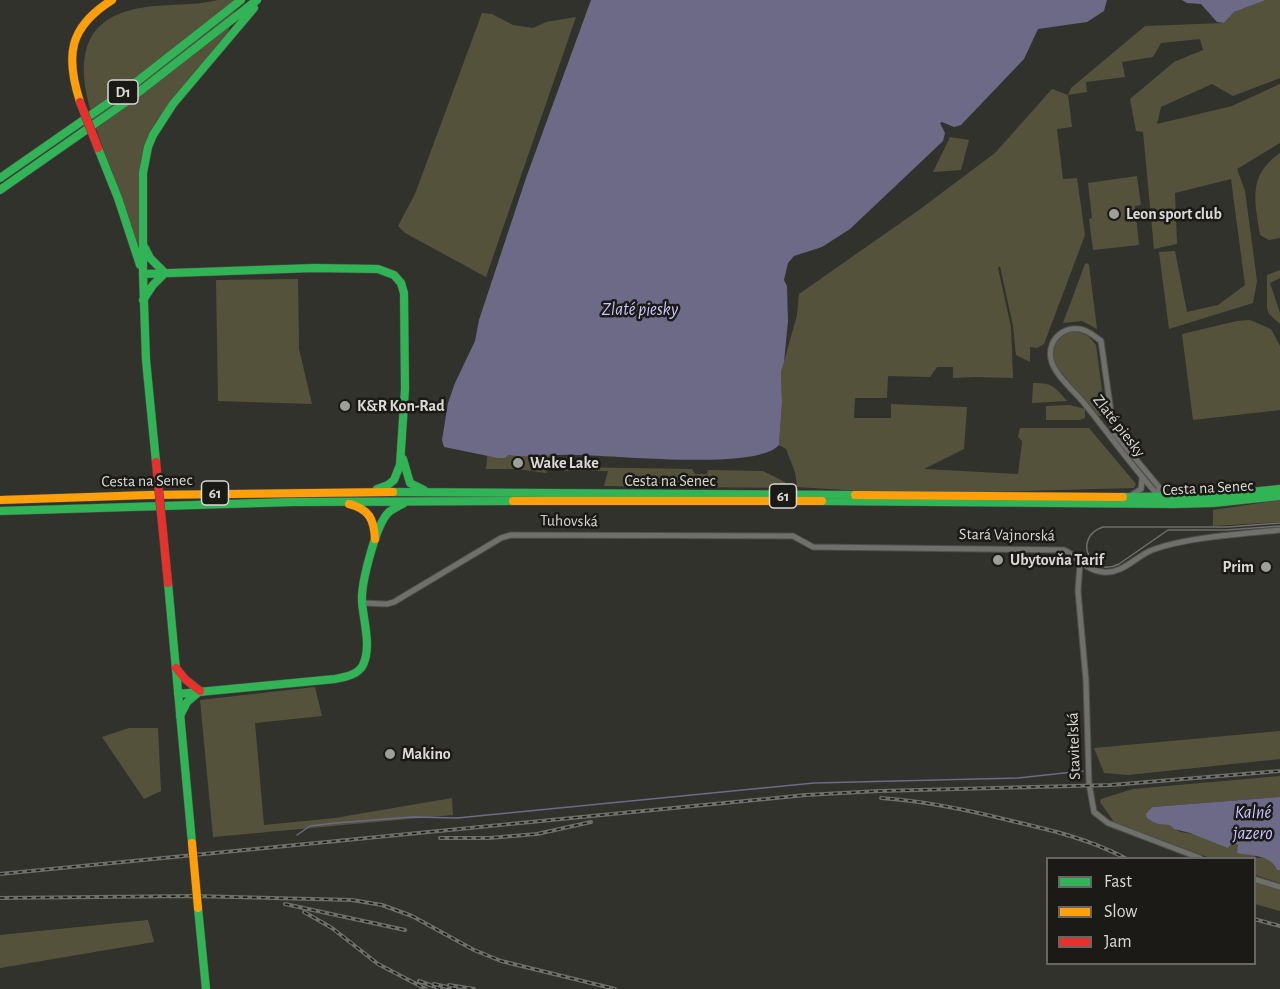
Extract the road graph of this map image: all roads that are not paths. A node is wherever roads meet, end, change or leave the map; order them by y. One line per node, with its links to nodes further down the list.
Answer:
1 (112, 0): 8 (main road, bridge)
2 (242, 0): 4 (main road, D1)
3 (259, 0): 5 (main road, D1); 6 (main road)
4 (0, 178)
5 (0, 190)
6 (145, 245): 7 (main road); 8 (main road)
7 (165, 273): 8 (main road, 61); 9 (main road); 10 (main road, 61)
8 (143, 274): 9 (main road)
9 (143, 300): 29 (main road, bridge)
10 (402, 450): 13 (main road, 61); 14 (main road, 61)
11 (1142, 478): 15 (street, Zlaté piesky); 15 (street, Zlaté piesky); 17 (street, Zlaté piesky)
12 (1280, 489): 15 (main road, Cesta na Senec / 61)
13 (363, 492): 14 (main road, Cesta na Senec / 61); 18 (main road, Cesta na Senec / 61)
14 (430, 493): 17 (main road, Cesta na Senec / 61)
15 (1159, 496): 17 (main road, Cesta na Senec / 61); 21 (street, Cesta na Senec); 22 (street, Zlaté piesky)
16 (1280, 496): 22 (main road, Cesta na Senec / 61)
17 (1129, 497)
18 (0, 500)
19 (339, 501): 20 (main road, Cesta na Senec / 61); 23 (main road, Cesta na Senec / 61); 26 (main road, 61)
20 (407, 501): 21 (main road, Cesta na Senec / 61); 26 (main road, 61)
21 (1138, 504): 22 (main road, Cesta na Senec / 61)
22 (1174, 504)
23 (0, 511)
24 (1280, 530): 27 (street, Stará Vajnorská)
25 (793, 536): 27 (street, Stará Vajnorská); 28 (street, Tuhovská)
26 (375, 542): 28 (main road, 61)
27 (1080, 563): 33 (street, Staviteľská)
28 (363, 603): 30 (main road, 61)
29 (176, 668): 30 (main road); 31 (main road)
30 (200, 691): 31 (main road, 61); 32 (main road)
31 (178, 694): 32 (main road)
32 (180, 716): 36 (main road, bridge)
33 (1197, 857)
34 (1256, 880): 35 (street)
35 (1280, 886)
36 (206, 989)

